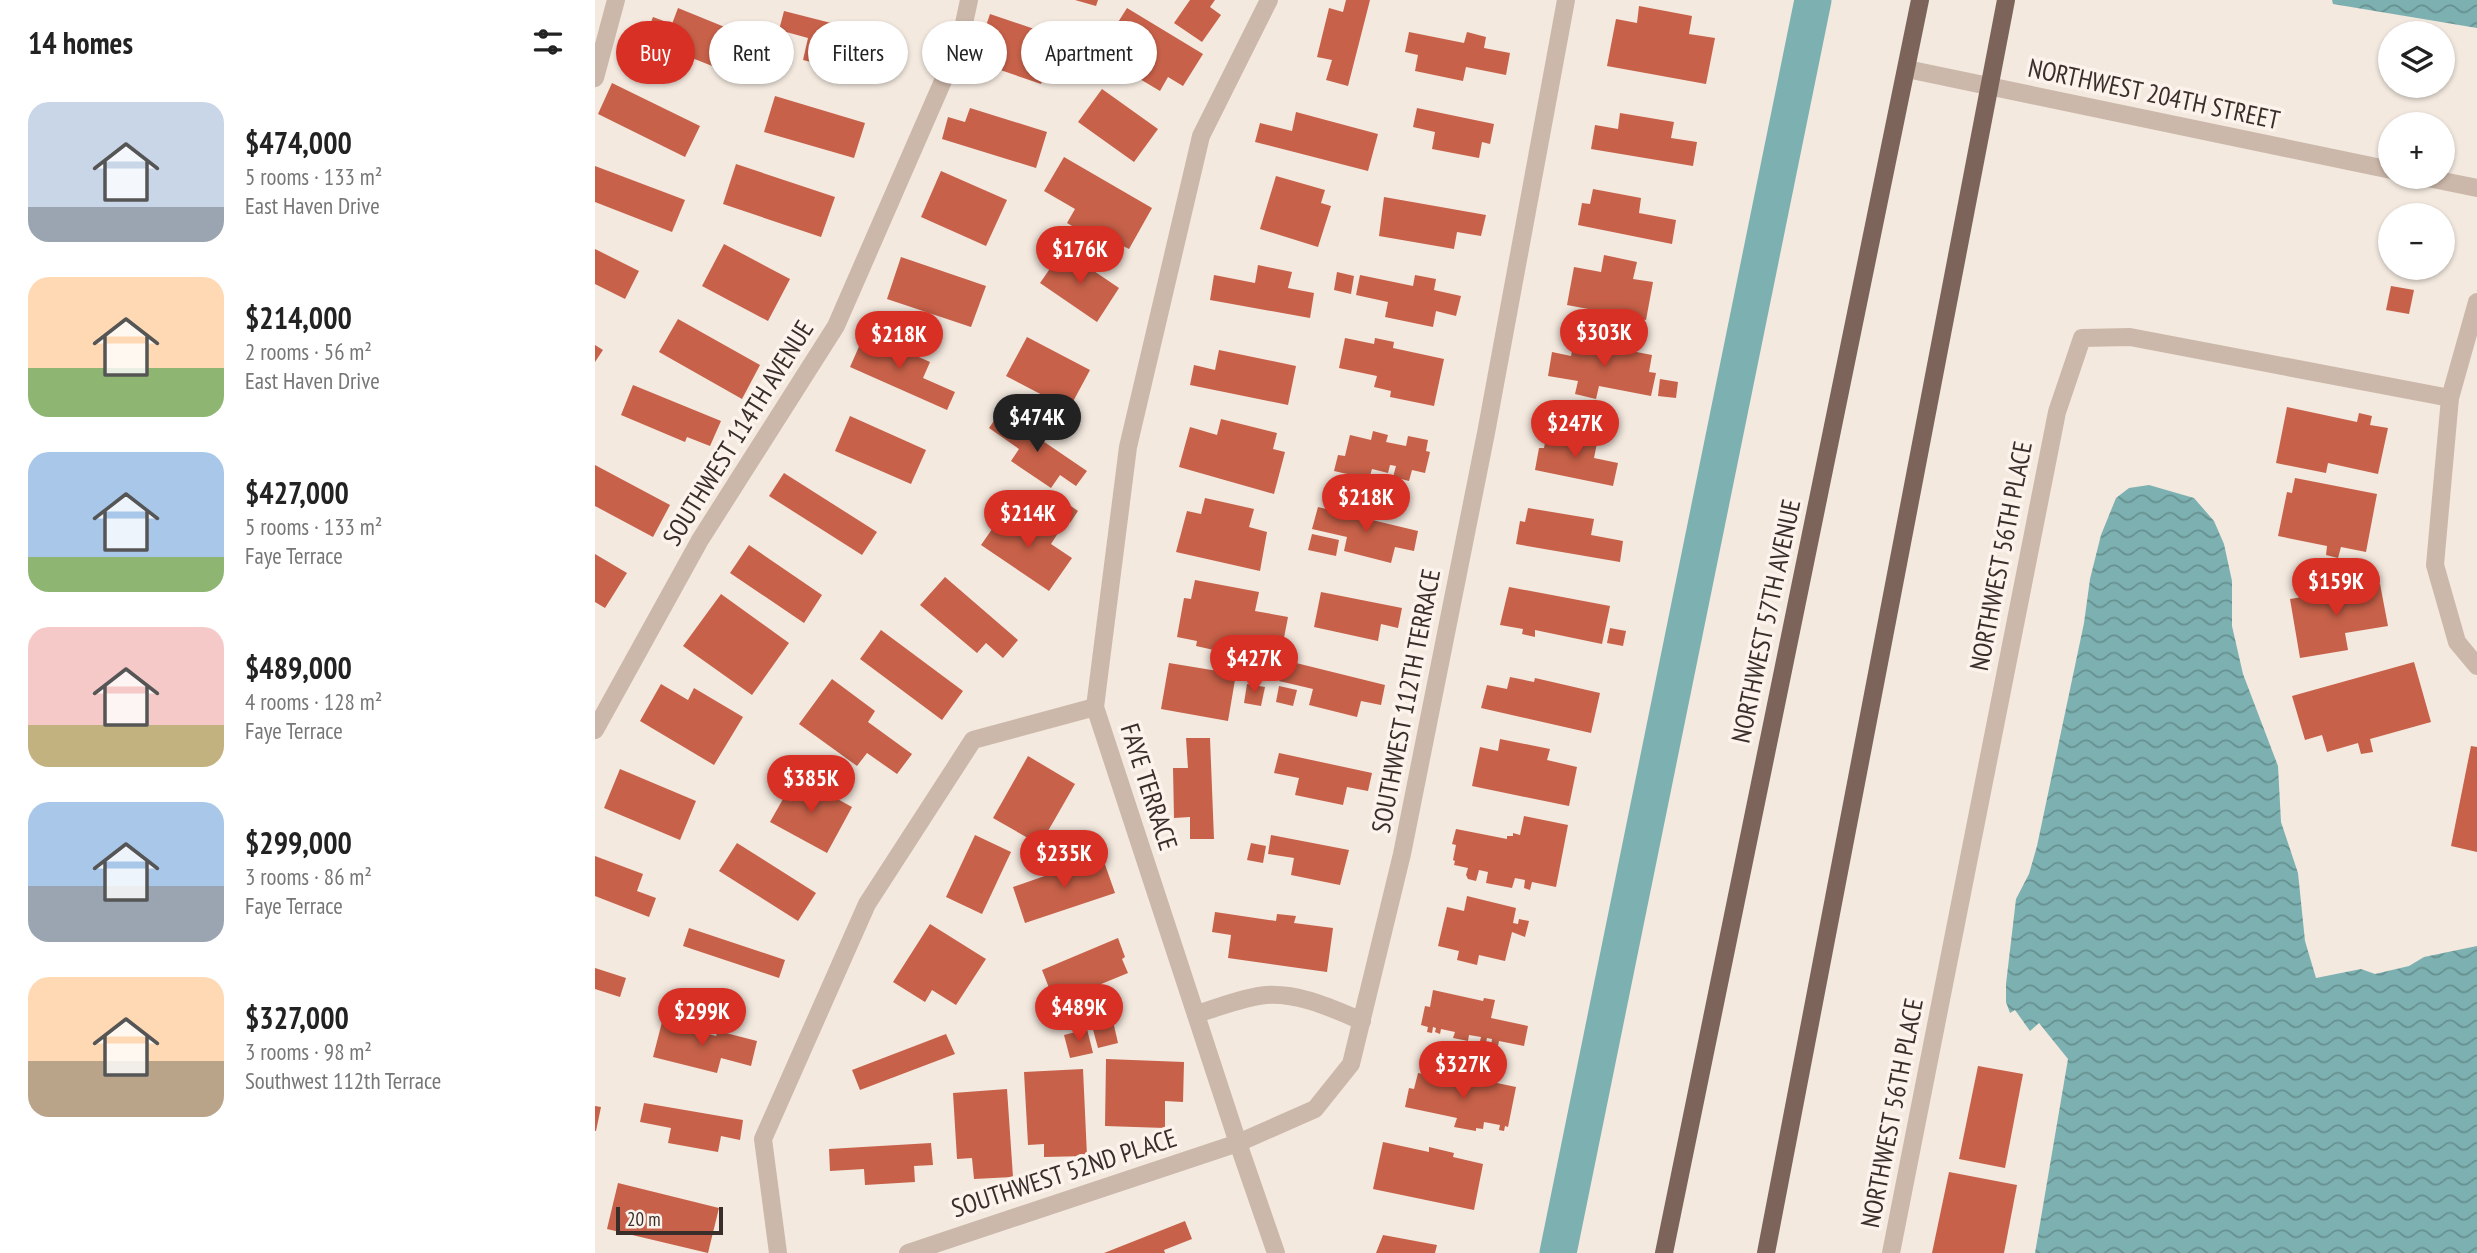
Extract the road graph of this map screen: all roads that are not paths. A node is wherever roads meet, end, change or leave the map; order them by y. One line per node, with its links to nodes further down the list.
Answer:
1 (616, 0): 8 (street)
2 (969, 0): 17 (street, SOUTHWEST 114TH AVENUE)
3 (1269, 0): 16 (street)
4 (1566, 0): 19 (street, SOUTHWEST 112TH TERRACE)
5 (1920, 0): 7 (main road, NORTHWEST 57TH AVENUE)
6 (2006, 0): 9 (main road)
7 (1907, 69): 9 (street, NORTHWEST 204TH STREET); 24 (main road, NORTHWEST 57TH AVENUE)
8 (595, 78)
9 (1989, 86): 10 (street, NORTHWEST 204TH STREET); 25 (main road)
10 (2378, 167)
11 (2455, 184): 12 (street)
12 (2477, 188)
13 (2477, 302): 14 (street)
14 (2450, 398): 15 (street); 26 (street, NORTHWEST 56TH PLACE)
15 (2477, 666)
16 (1095, 707): 18 (street, FAYE TERRACE); 21 (street, FAYE TERRACE)
17 (595, 730)
18 (1196, 1014): 19 (street); 20 (street, FAYE TERRACE)
19 (1361, 1021): 20 (street, SOUTHWEST 112TH TERRACE)
20 (1237, 1143): 22 (street, SOUTHWEST 52ND PLACE); 23 (street, FAYE TERRACE)
21 (778, 1253)
22 (908, 1253)
23 (1276, 1253)
24 (1664, 1253)
25 (1766, 1253)
26 (1891, 1253)

